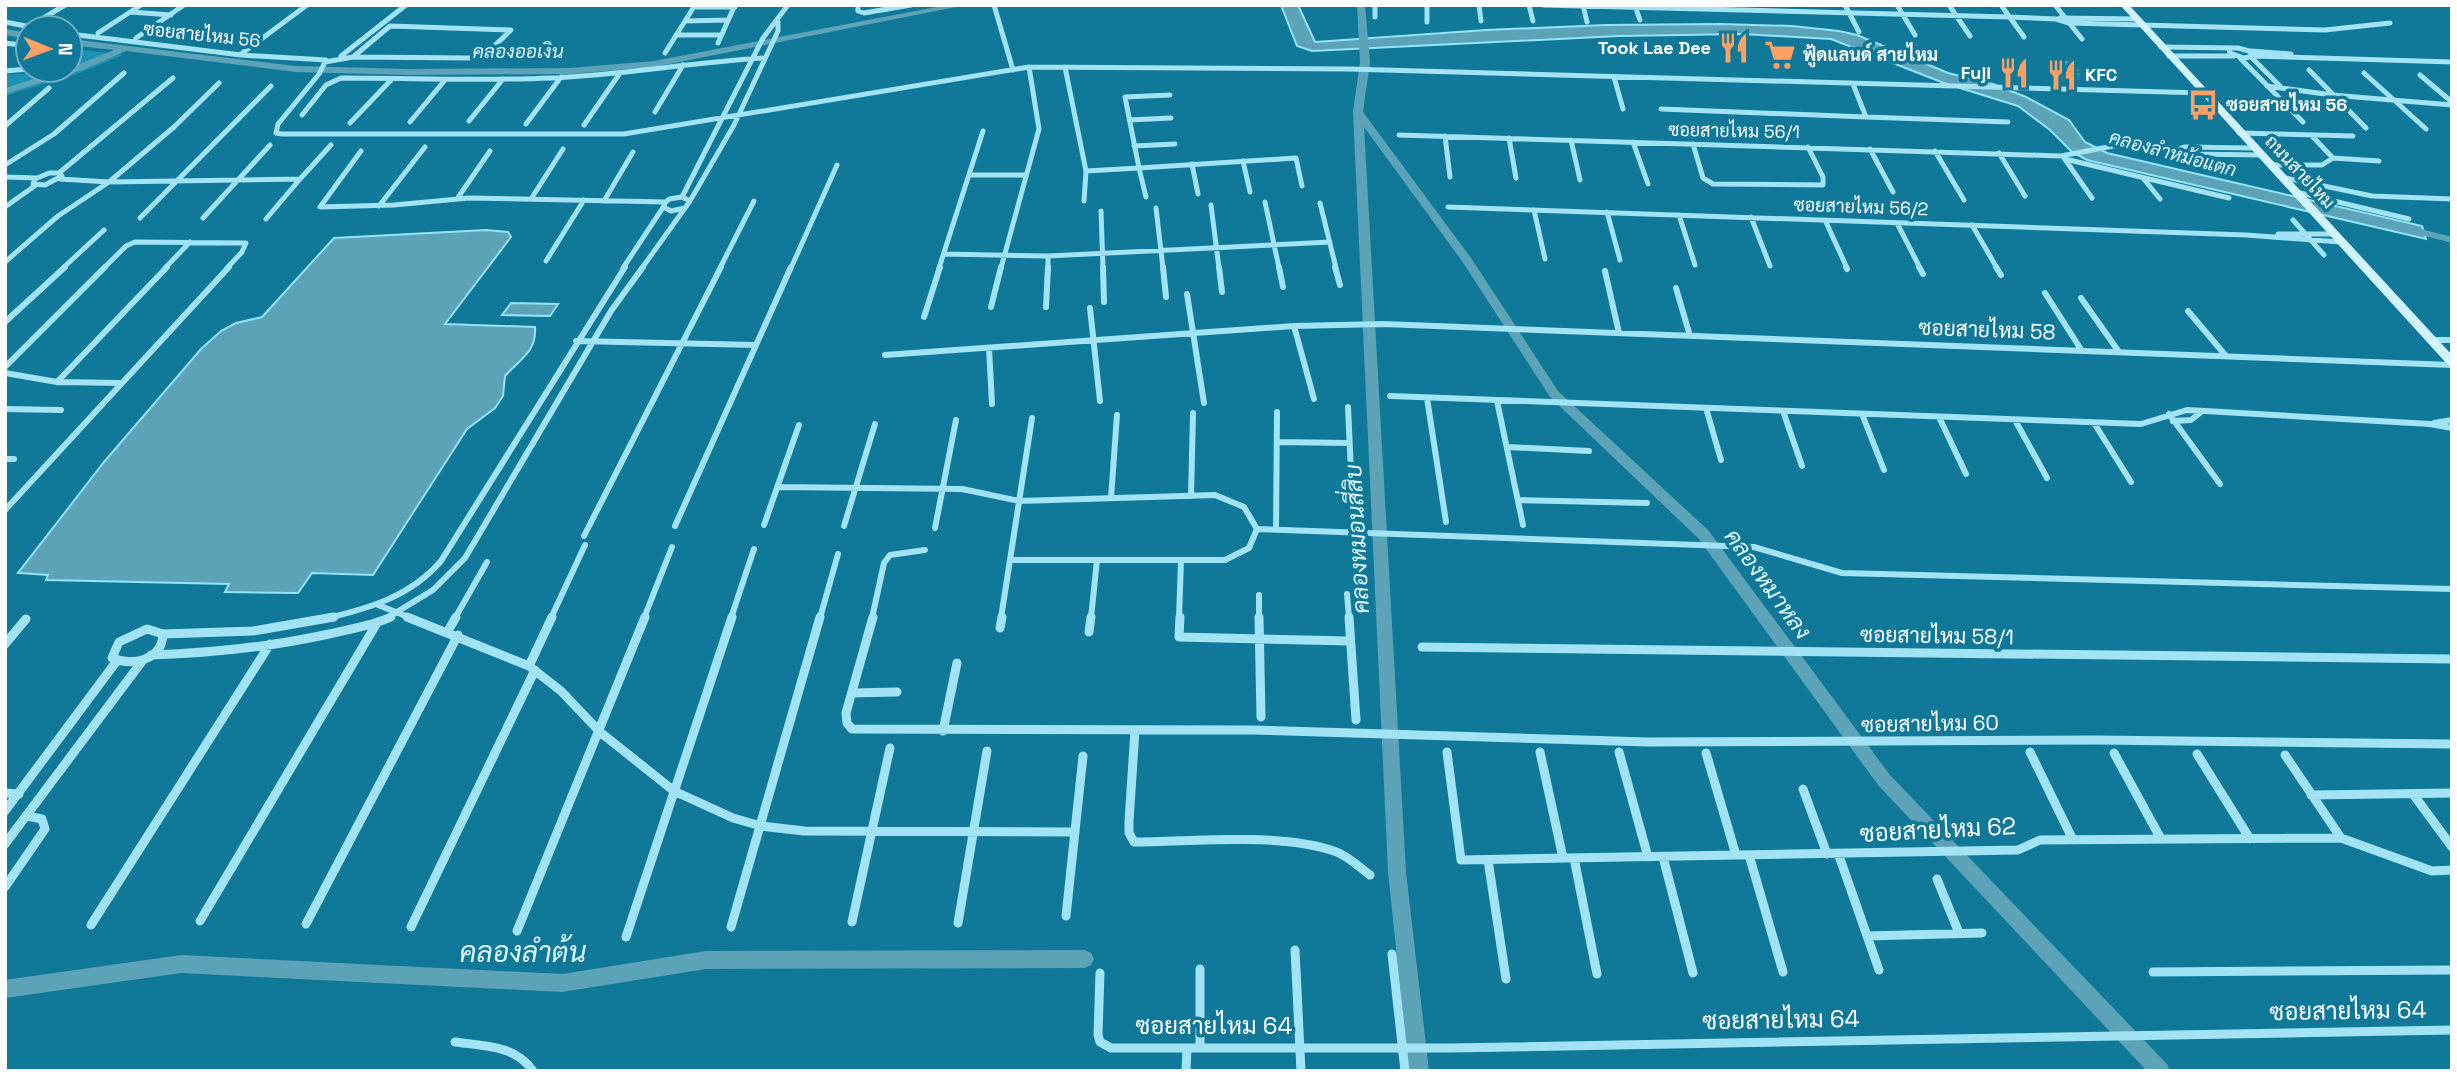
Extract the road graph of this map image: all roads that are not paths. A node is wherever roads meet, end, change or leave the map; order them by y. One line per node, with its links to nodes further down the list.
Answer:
1 (141, 5): 26 (street)
2 (184, 5): 29 (street)
3 (307, 5): 61 (street)
4 (406, 5): 69 (street)
5 (789, 5): 40 (street)
6 (858, 5): 7 (street)
7 (911, 5)
8 (994, 5): 74 (street)
9 (1375, 5): 31 (street)
10 (1427, 5): 41 (street)
11 (1479, 5): 38 (street)
12 (1529, 5): 39 (street)
13 (1543, 5): 22 (street)
14 (1845, 5): 27 (street)
15 (1896, 5): 28 (street)
16 (1949, 5): 30 (street)
17 (2001, 5): 32 (street)
18 (2055, 5): 33 (street)
19 (2124, 5): 43 (main road, ถนนสายไหม)
20 (694, 6): 21 (street); 37 (street)
21 (735, 6): 35 (street)
22 (1584, 6): 23 (street); 42 (street)
23 (1636, 6): 24 (street); 36 (street)
24 (1689, 7): 25 (street)
25 (1741, 8): 27 (street)
26 (130, 12): 29 (street); 47 (street)
27 (1850, 13): 28 (street); 46 (street)
28 (1902, 14): 30 (street); 49 (street)
29 (171, 15): 54 (street)
30 (1956, 16): 32 (street); 52 (street)
31 (1375, 17)
32 (2009, 17): 34 (street); 53 (street)
33 (2064, 17): 34 (street); 43 (street); 44 (street)
34 (2056, 19): 44 (street)
35 (728, 20): 37 (street); 51 (street)
36 (1640, 20)
37 (685, 21): 48 (street)
38 (1481, 21)
39 (1533, 21)
40 (778, 22): 66 (street); 67 (street)
41 (1427, 22)
42 (1587, 22)
43 (2139, 22): 44 (street); 45 (street); 57 (main road, ถนนสายไหม)
44 (2069, 23): 55 (street)
45 (2390, 23)
46 (1860, 32)
47 (98, 33)
48 (676, 35): 51 (street); 60 (street)
49 (1915, 35)
50 (84, 36): 61 (street, ซอยสายไหม 56)
51 (721, 36): 56 (street)
52 (1970, 36)
53 (2024, 37)
54 (135, 38)
55 (2082, 39)
56 (718, 43)
57 (2161, 47): 58 (street); 62 (main road, ถนนสายไหม)
58 (2229, 49): 59 (street); 64 (street)
59 (2249, 51): 65 (street); 68 (street)
60 (666, 53)
61 (241, 55): 69 (street, ซอยสายไหม 56)
62 (2169, 55): 64 (street); 93 (main road, ถนนสายไหม)
63 (353, 57): 63 (street, ซอยสายไหม 56); 69 (street, ซอยสายไหม 56)
64 (2237, 57): 65 (street); 89 (street)
65 (2253, 57): 68 (street); 90 (street)
66 (752, 58): 67 (street); 71 (street); 104 (street)
67 (765, 58): 102 (street)
68 (2315, 58): 70 (street)
69 (325, 62): 104 (street)
70 (2452, 62)
71 (683, 65): 77 (street); 100 (street)
72 (1029, 67): 73 (street); 74 (street); 153 (street)
73 (1065, 67): 81 (street); 151 (street)
74 (1013, 70): 102 (street)
75 (2309, 70): 95 (street)
76 (124, 73): 147 (street)
77 (620, 73): 80 (street); 113 (street)
78 (2364, 73): 96 (street)
79 (2420, 75): 97 (street)
80 (561, 77): 84 (street); 112 (street)
81 (1614, 77): 87 (street); 98 (street)
82 (173, 78): 154 (street)
83 (392, 79): 85 (street); 101 (street); 111 (street)
84 (503, 79): 85 (street); 107 (street)
85 (445, 80): 108 (street)
86 (219, 83): 164 (street)
87 (1853, 84): 93 (street); 103 (street)
88 (271, 86): 165 (street)
89 (2267, 86): 90 (street); 92 (street)
90 (2280, 86): 92 (street); 95 (street)
91 (50, 88): 114 (street)
92 (2275, 91): 110 (street)
93 (2203, 93): 118 (main road, ถนนสายไหม)
94 (1170, 95): 106 (street)
95 (2332, 95): 96 (street); 115 (street)
96 (2395, 101): 97 (street); 116 (street)
97 (2452, 104)
98 (1623, 109)
99 (1661, 109): 103 (street)
100 (655, 112)
101 (302, 115)
102 (738, 115): 104 (street); 185 (street)
103 (1866, 117): 109 (street)
104 (723, 118): 174 (street)
105 (1171, 118): 106 (street)
106 (1129, 120): 130 (street)
107 (469, 121)
108 (410, 122)
109 (2008, 122)
110 (2303, 122)
111 (350, 123)
112 (526, 124)
113 (584, 125)
114 (5, 126)
115 (2366, 128)
116 (2426, 129)
117 (983, 131): 152 (street)
118 (2238, 133): 120 (street); 140 (main road, ถนนสายไหม)
119 (1399, 135): 121 (street, ซอยสายไหม 56/1)
120 (2311, 135): 122 (street); 143 (street)
121 (1445, 136): 123 (street, ซอยสายไหม 56/1); 156 (street)
122 (2353, 136)
123 (1509, 138): 124 (street, ซอยสายไหม 56/1); 160 (street)
124 (1571, 140): 125 (street, ซอยสายไหม 56/1); 162 (street)
125 (1633, 142): 127 (street, ซอยสายไหม 56/1); 166 (street)
126 (1175, 144): 130 (street)
127 (1693, 144): 132 (street, ซอยสายไหม 56/1); 132 (street)
128 (270, 145): 163 (street)
129 (331, 145): 161 (street)
130 (1135, 146): 150 (street)
131 (425, 147): 192 (street)
132 (1808, 147): 134 (street, ซอยสายไหม 56/1)
133 (563, 149): 179 (street)
134 (1870, 149): 138 (street, ซอยสายไหม 56/1); 170 (street)
135 (2178, 150): 140 (street); 140 (street); 142 (street)
136 (361, 151): 192 (street)
137 (490, 151): 178 (street)
138 (1935, 151): 141 (street, ซอยสายไหม 56/1); 183 (street)
139 (633, 152): 184 (street)
140 (2257, 152): 149 (main road, ถนนสายไหม)
141 (1999, 153): 142 (street, ซอยสายไหม 56/1); 173 (street)
142 (2065, 157): 157 (street); 176 (street)
143 (2333, 158): 145 (street); 149 (street)
144 (1243, 161): 146 (street); 168 (street); 169 (street)
145 (2379, 161)
146 (1192, 164): 150 (street); 172 (street)
147 (5, 165)
148 (837, 165): 260 (street)
149 (2269, 165): 158 (main road, ถนนสายไหม)
150 (1139, 168): 151 (street); 175 (street)
151 (1086, 171): 187 (street)
152 (969, 175): 153 (street); 220 (street)
153 (1025, 175): 222 (street)
154 (59, 176): 159 (street); 164 (street); 167 (street)
155 (5, 177): 159 (street)
156 (1450, 177)
157 (2142, 177): 177 (street); 180 (street)
158 (2280, 177): 171 (main road, ถนนสายไหม); 181 (street)
159 (37, 178): 167 (street)
160 (1517, 178)
161 (300, 179): 163 (street); 204 (street)
162 (1580, 180)
163 (238, 181): 165 (street); 202 (street)
164 (109, 182): 165 (street); 228 (street)
165 (175, 182): 201 (street)
166 (1648, 184)
167 (36, 185): 193 (street)
168 (1302, 187)
169 (1250, 192)
170 (1893, 192)
171 (2294, 192): 205 (street); 213 (main road, ถนนสายไหม)
172 (1198, 194)
173 (2025, 196)
174 (682, 197): 185 (street); 190 (street)
175 (1146, 197)
176 (2092, 198)
177 (2229, 198)
178 (457, 199): 179 (street); 192 (street)
179 (531, 199): 182 (street)
180 (2160, 199)
181 (2452, 199)
182 (584, 200): 184 (street); 227 (street)
183 (1964, 200)
184 (604, 201): 190 (street)
185 (690, 201): 195 (street)
186 (754, 201): 259 (street)
187 (1084, 201)
188 (1265, 202): 217 (street)
189 (1320, 203): 216 (street)
190 (665, 204): 195 (street); 257 (street)
191 (1210, 205): 218 (street)
192 (379, 206)
193 (5, 207)
194 (1448, 207): 197 (street, ซอยสายไหม 56/2)
195 (685, 208): 258 (street)
196 (1156, 208): 219 (street)
197 (1534, 210): 199 (street, ซอยสายไหม 56/2); 225 (street)
198 (1101, 211): 221 (street)
199 (1607, 212): 200 (street, ซอยสายไหม 56/2); 226 (street)
200 (1679, 215): 203 (street, ซอยสายไหม 56/2); 229 (street)
201 (140, 218)
202 (203, 218)
203 (1751, 218): 206 (street, ซอยสายไหม 56/2); 230 (street)
204 (266, 219)
205 (2409, 219)
206 (1825, 220): 208 (street, ซอยสายไหม 56/2); 231 (street)
207 (2293, 220): 211 (street)
208 (1897, 223): 209 (street, ซอยสายไหม 56/2); 233 (street)
209 (1972, 225): 212 (street, ซอยสายไหม 56/2); 234 (street)
210 (104, 230): 249 (street)
211 (2304, 233): 212 (street, ซอยสายไหม 56/2); 213 (street, ซอยสายไหม 56/2); 214 (street)
212 (2274, 236): 214 (street, ซอยสายไหม 56/2)
213 (2337, 238): 214 (street, ซอยสายไหม 56/2); 255 (main road, ถนนสายไหม)
214 (2311, 240): 223 (street)
215 (190, 242): 268 (street); 270 (street); 271 (street)
216 (1330, 242): 217 (street); 235 (street)
217 (1274, 245): 218 (street); 236 (street)
218 (1216, 248): 219 (street); 238 (street)
219 (1160, 251): 221 (street); 241 (street)
220 (944, 254): 222 (street); 248 (street)
221 (1103, 254): 224 (street); 243 (street)
222 (1004, 255): 224 (street); 244 (street)
223 (2324, 255)
224 (1048, 256): 245 (street)
225 (1545, 259)
226 (1620, 260)
227 (546, 261)
228 (5, 262)
229 (1695, 265)
230 (1770, 266)
231 (1847, 270)
232 (1605, 271): 252 (street)
233 (1923, 274)
234 (2001, 275)
235 (1340, 285)
236 (1283, 287)
237 (1676, 288): 253 (street)
238 (1222, 292)
239 (2045, 293): 263 (street)
240 (1187, 294): 251 (street)
241 (1166, 297)
242 (2081, 298): 264 (street)
243 (1104, 302)
244 (990, 307)
245 (1046, 307)
246 (1090, 308): 254 (street)
247 (2188, 311): 266 (street)
248 (924, 317)
249 (5, 322)
250 (1294, 326): 251 (street, ซอยสายไหม 58); 252 (street, ซอยสายไหม 58); 274 (street)
251 (1193, 333): 254 (street, ซอยสายไหม 58); 277 (street)
252 (1619, 334): 253 (street, ซอยสายไหม 58)
253 (1690, 336): 263 (street, ซอยสายไหม 58)
254 (1093, 340): 261 (street, ซอยสายไหม 58); 275 (street)
255 (2431, 340): 256 (street); 262 (main road, ถนนสายไหม)
256 (2452, 340)
257 (576, 341): 258 (street); 304 (street)
258 (593, 341): 259 (street); 305 (street)
259 (682, 342): 260 (street); 363 (street)
260 (756, 345): 328 (street)
261 (989, 348): 265 (street, ซอยสายไหม 58); 278 (street)
262 (2446, 350): 267 (main road, ถนนสายไหม)
263 (2082, 351): 264 (street, ซอยสายไหม 58)
264 (2119, 352): 266 (street, ซอยสายไหม 58)
265 (885, 355)
266 (2226, 356): 267 (street, ซอยสายไหม 58)
267 (2452, 363)
268 (5, 367)
269 (5, 373): 270 (street)
270 (57, 382): 271 (street)
271 (121, 383): 324 (street)
272 (1390, 396): 273 (street)
273 (1427, 398): 276 (street); 326 (street)
274 (1314, 399)
275 (1100, 401)
276 (1497, 401): 280 (street); 303 (street)
277 (1204, 403)
278 (992, 404)
279 (1348, 407): 302 (street)
280 (1706, 408): 283 (street); 309 (street)
281 (5, 410): 282 (street)
282 (61, 410)
283 (1783, 411): 287 (street); 310 (street)
284 (1277, 412): 301 (street)
285 (2201, 412): 289 (street); 295 (street); 298 (street)
286 (1193, 413): 319 (street)
287 (1862, 414): 290 (street); 311 (street)
288 (1117, 415): 320 (street)
289 (2166, 416): 295 (street); 296 (street)
290 (1939, 417): 292 (street); 312 (street)
291 (1032, 418): 322 (street)
292 (2015, 420): 296 (street); 313 (street)
293 (2452, 420): 298 (street)
294 (956, 421): 318 (street)
295 (2176, 422): 315 (street)
296 (2094, 423): 314 (street)
297 (875, 424): 317 (street)
298 (2430, 424): 300 (street)
299 (799, 425): 316 (street)
300 (2452, 428)
301 (1277, 442): 302 (street); 333 (street)
302 (1349, 443): 325 (street)
303 (1508, 447): 306 (street); 321 (street)
304 (510, 450): 305 (street); 345 (street)
305 (529, 451): 346 (street)
306 (1589, 451)
307 (5, 458): 308 (street)
308 (14, 459)
309 (1721, 460)
310 (1802, 466)
311 (1884, 470)
312 (1965, 474)
313 (2047, 478)
314 (2131, 482)
315 (2220, 484)
316 (777, 487): 317 (street); 327 (street)
317 (856, 488): 318 (street); 329 (street)
318 (943, 489): 322 (street); 331 (street)
319 (1191, 496): 320 (street); 332 (street)
320 (1111, 498): 322 (street)
321 (1518, 500): 323 (street); 330 (street)
322 (1019, 501): 338 (street)
323 (1647, 503)
324 (5, 510)
325 (1353, 514)
326 (1446, 522)
327 (764, 525)
328 (675, 526)
329 (844, 526)
330 (1523, 526)
331 (935, 528)
332 (1257, 528): 333 (street); 340 (street)
333 (1276, 529): 342 (street)
334 (672, 547): 370 (street)
335 (754, 549): 384 (street)
336 (925, 550): 365 (street)
337 (838, 554): 392 (street)
338 (1010, 559): 339 (street); 349 (street)
339 (1097, 560): 340 (street); 351 (street)
340 (1181, 560): 354 (street)
341 (487, 562): 350 (street)
342 (2452, 589)
343 (1347, 594): 355 (street)
344 (1259, 595): 354 (street)
345 (377, 605): 346 (street); 352 (street)
346 (397, 614): 348 (street); 350 (street)
347 (26, 619): 356 (street)
348 (377, 623): 357 (street); 416 (street)
349 (1000, 628)
350 (447, 631): 353 (street)
351 (1089, 632)
352 (163, 634): 359 (street); 361 (street)
353 (458, 635): 363 (street); 419 (street)
354 (1259, 639): 355 (street); 366 (street)
355 (1350, 641): 367 (street)
356 (5, 644)
357 (271, 644): 359 (street); 420 (street)
358 (1422, 647): 360 (street, ซอยสายไหม 58/1)
359 (147, 658): 361 (street); 391 (street)
360 (2452, 659)
361 (116, 662): 387 (street)
362 (957, 663): 369 (street)
363 (532, 668): 370 (street); 421 (street)
364 (897, 692): 365 (street)
365 (852, 694): 369 (street, ซอยสายไหม 60)
366 (1261, 718)
367 (1356, 720)
368 (1135, 730): 369 (street, ซอยสายไหม 60); 371 (street, ซอยสายไหม 60); 412 (street)
369 (943, 731)
370 (600, 732): 384 (street); 423 (street)
371 (2452, 744)
372 (890, 748): 393 (street)
373 (987, 751): 394 (street)
374 (1447, 752): 410 (street, ซอยสายไหม 62)
375 (1540, 752): 408 (street)
376 (1619, 752): 407 (street)
377 (2030, 752): 399 (street)
378 (1706, 753): 404 (street)
379 (2115, 753): 397 (street)
380 (2197, 754): 398 (street)
381 (2284, 755): 389 (street)
382 (1083, 756): 395 (street)
383 (1804, 789): 403 (street)
384 (674, 791): 392 (street); 427 (street)
385 (5, 793): 387 (street)
386 (2452, 793): 388 (street)
387 (19, 794): 390 (street)
388 (2413, 794): 389 (street); 401 (street)
389 (2311, 795): 396 (street)
390 (5, 811)
391 (27, 816): 400 (street); 414 (street)
392 (761, 826): 393 (street); 422 (street)
393 (872, 831): 394 (street); 417 (street)
394 (973, 831): 395 (street); 418 (street)
395 (1075, 832): 415 (street)
396 (2341, 838): 398 (street, ซอยสายไหม 62); 411 (street, ซอยสายไหม 62)
397 (2161, 839): 398 (street, ซอยสายไหม 62); 399 (street, ซอยสายไหม 62)
398 (2250, 839)
399 (2073, 840): 402 (street, ซอยสายไหม 62)
400 (5, 844)
401 (2452, 848)
402 (1838, 853): 403 (street, ซอยสายไหม 62); 426 (street)
403 (1827, 854): 405 (street, ซอยสายไหม 62)
404 (1737, 855): 405 (street, ซอยสายไหม 62); 406 (street, ซอยสายไหม 62)
405 (1749, 855): 433 (street)
406 (1663, 856): 407 (street, ซอยสายไหม 62); 435 (street)
407 (1648, 857): 409 (street, ซอยสายไหม 62)
408 (1563, 858): 409 (street, ซอยสายไหม 62); 410 (street, ซอยสายไหม 62)
409 (1574, 858): 437 (street)
410 (1488, 860): 438 (street)
411 (2452, 870)
412 (1370, 875)
413 (1937, 879): 424 (street)
414 (5, 887)
415 (1066, 916)
416 (200, 921)
417 (852, 922)
418 (958, 923)
419 (306, 924)
420 (91, 925)
421 (411, 927)
422 (732, 927)
423 (517, 931)
424 (1959, 933): 425 (street); 426 (street)
425 (1982, 933)
426 (1867, 936): 431 (street)
427 (626, 937)
428 (1295, 950): 441 (street)
429 (1392, 954): 444 (street)
430 (1200, 969): 443 (street)
431 (1878, 970)
432 (2452, 971): 434 (street, ซอยสายไหม 64)
433 (1783, 972)
434 (2153, 972)
435 (1693, 973)
436 (1100, 974): 442 (street, ซอยสายไหม 64)
437 (1597, 974)
438 (1506, 979)
439 (2452, 1030): 444 (street, ซอยสายไหม 64)
440 (455, 1042): 445 (street)
441 (1300, 1047): 443 (street, ซอยสายไหม 64); 444 (street, ซอยสายไหม 64); 447 (street)
442 (1186, 1048): 443 (street, ซอยสายไหม 64); 446 (street)
443 (1200, 1048)
444 (1406, 1048): 448 (street)
445 (533, 1071)
446 (1186, 1071)
447 (1301, 1071)
448 (1405, 1071)

